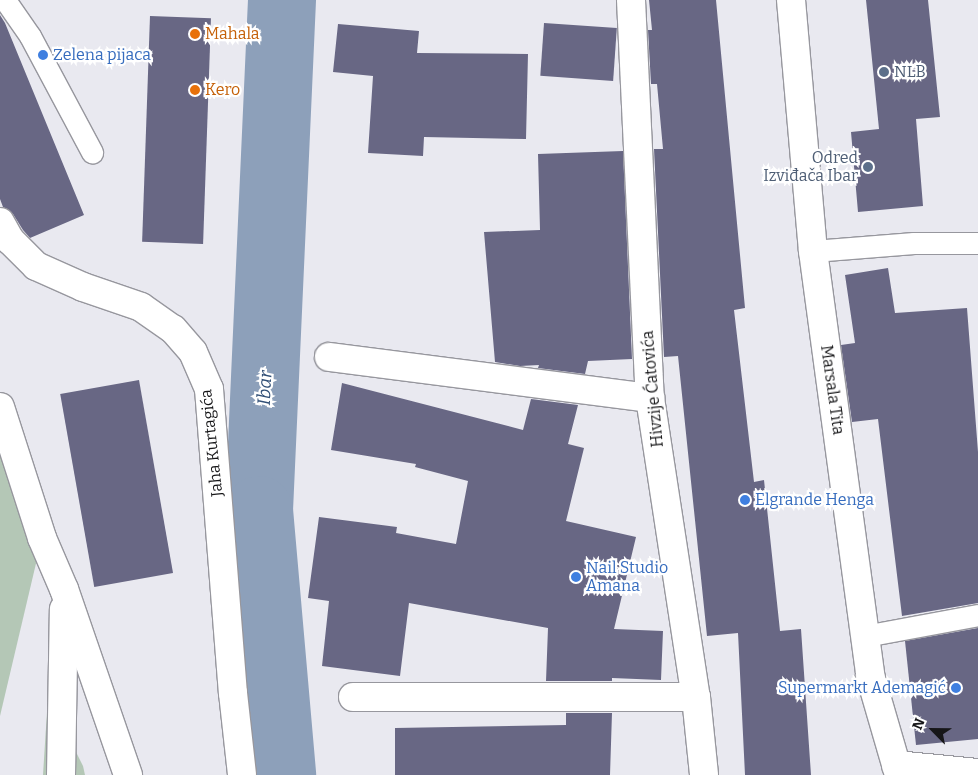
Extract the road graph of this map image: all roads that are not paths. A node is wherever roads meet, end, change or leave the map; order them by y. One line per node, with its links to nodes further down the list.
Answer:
1 (5, 0): 4 (lane)
2 (632, 0): 9 (street, Hivzije Ćatovića)
3 (792, 0): 7 (street, Marsala Tita)
4 (92, 152)
5 (0, 222): 20 (street, Jaha Kurtagića)
6 (978, 243): 7 (lane)
7 (813, 251): 13 (street, Marsala Tita)
8 (330, 357): 9 (street)
9 (650, 398): 15 (street, Hivzije Ćatovića)
10 (0, 407): 11 (street)
11 (64, 589): 18 (street); 19 (street)
12 (978, 615): 13 (lane)
13 (865, 636): 16 (street, Marsala Tita)
14 (353, 697): 15 (street)
15 (696, 697): 21 (street, Hivzije Ćatovića)
16 (897, 770): 17 (street)
17 (978, 773)
18 (61, 775)
19 (128, 775)
20 (242, 775)
21 (704, 775)

